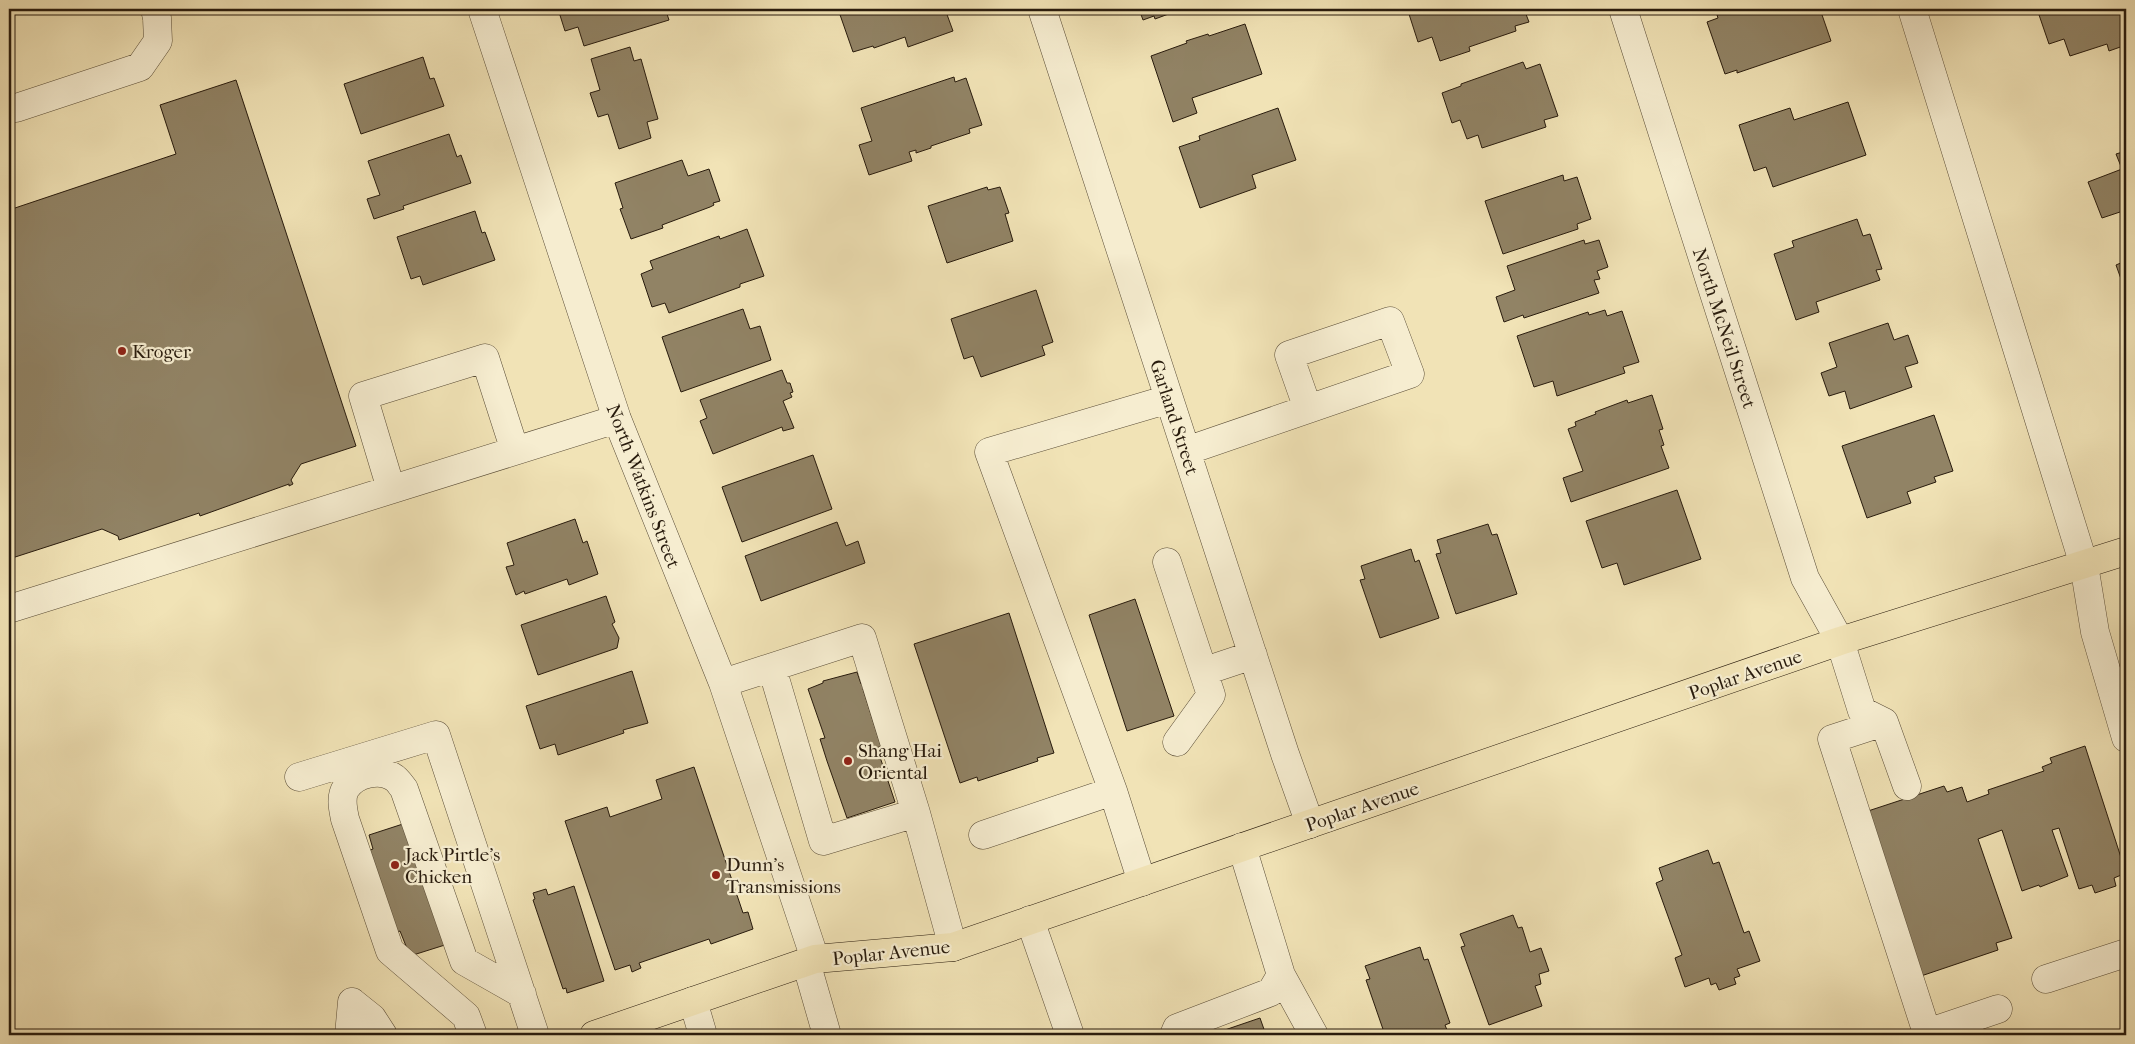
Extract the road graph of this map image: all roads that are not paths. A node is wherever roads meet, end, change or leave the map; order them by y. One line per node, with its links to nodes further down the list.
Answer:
1 (154, 9): 6 (street)
2 (482, 9): 9 (street, North Watkins Street)
3 (1042, 9): 7 (street, Garland Street)
4 (1623, 9): 17 (street, North McNeil Street)
5 (1912, 9): 15 (street)
6 (16, 108)
7 (1169, 399): 11 (street, Garland Street); 27 (street)
8 (1308, 409): 11 (street)
9 (617, 420): 10 (street); 21 (street, North Watkins Street)
10 (515, 451): 12 (street); 12 (street)
11 (1186, 451): 18 (street, Garland Street)
12 (391, 490): 16 (street)
13 (2126, 551): 15 (main road, Poplar Avenue)
14 (1167, 562): 20 (street)
15 (2084, 566): 17 (main road, Poplar Avenue); 23 (street)
16 (9, 609)
17 (1840, 641): 22 (street, North McNeil Street); 29 (main road, Poplar Avenue)
18 (1253, 655): 20 (street); 29 (street, Garland Street)
19 (772, 668): 21 (street); 28 (street); 28 (street)
20 (1205, 671): 24 (street)
21 (723, 683): 36 (street, North Watkins Street)
22 (1884, 722): 26 (street); 42 (street)
23 (2126, 738)
24 (1177, 742)
25 (300, 777): 39 (street)
26 (1907, 786)
27 (1113, 791): 30 (street); 32 (street)
28 (916, 812): 34 (street)
29 (1310, 824): 31 (main road, Poplar Avenue)
30 (984, 834)
31 (1242, 847): 32 (main road, Poplar Avenue); 37 (street)
32 (1142, 882): 33 (main road, Poplar Avenue)
33 (1030, 920): 34 (main road, Poplar Avenue); 50 (street)
34 (952, 948): 36 (main road, Poplar Avenue)
35 (2126, 953): 38 (street)
36 (811, 961): 40 (main road, Poplar Avenue); 49 (street, North Watkins Street)
37 (1281, 975): 51 (street); 52 (street)
38 (2046, 979)
39 (522, 994): 45 (street); 46 (street)
40 (692, 1002): 47 (main road, Poplar Avenue); 48 (street)
41 (1998, 1009): 42 (street)
42 (1951, 1030)
43 (351, 1034): 44 (street)
44 (383, 1035)
45 (473, 1035)
46 (535, 1035)
47 (594, 1035)
48 (702, 1035)
49 (827, 1035)
50 (1070, 1035)
51 (1174, 1035)
52 (1314, 1035)

